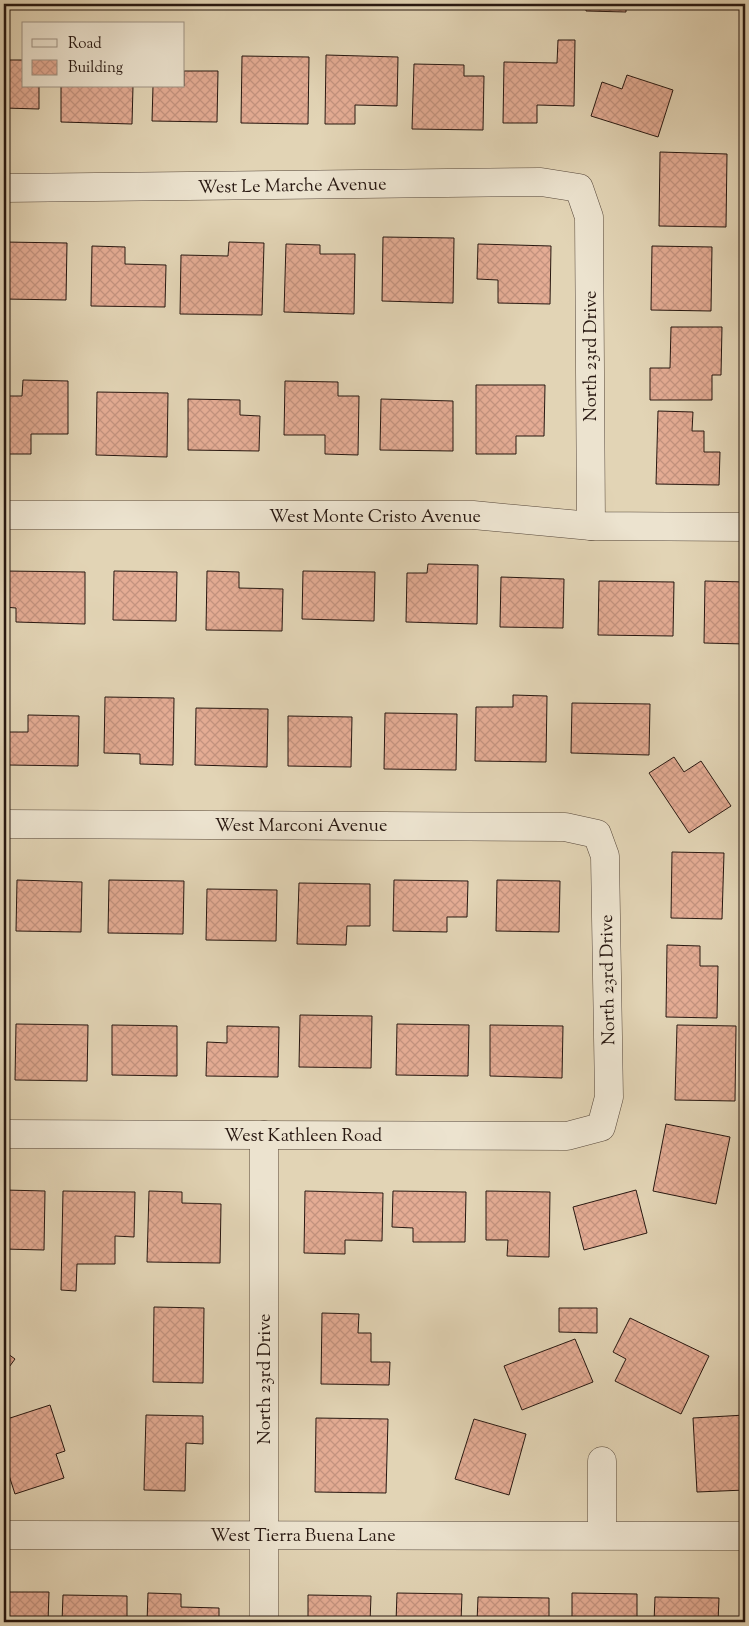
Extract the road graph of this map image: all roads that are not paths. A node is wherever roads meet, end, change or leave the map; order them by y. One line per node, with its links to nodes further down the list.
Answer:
1 (4, 188): 2 (street, West Le Marche Avenue)
2 (579, 188): 4 (street, North 23rd Drive)
3 (4, 515): 4 (street, West Monte Cristo Avenue)
4 (591, 526): 5 (street, West Monte Cristo Avenue)
5 (745, 527)
6 (4, 824): 7 (street, West Marconi Avenue)
7 (597, 834): 8 (street, North 23rd Drive)
8 (601, 1127): 10 (street, West Kathleen Road)
9 (4, 1134): 10 (street, West Kathleen Road)
10 (264, 1135): 13 (street, North 23rd Drive)
11 (602, 1461): 14 (street)
12 (4, 1535): 13 (street, West Tierra Buena Lane)
13 (264, 1535): 14 (street, West Tierra Buena Lane); 16 (street, North 23rd Drive)
14 (602, 1535): 15 (street, West Tierra Buena Lane)
15 (745, 1536)
16 (264, 1622)

